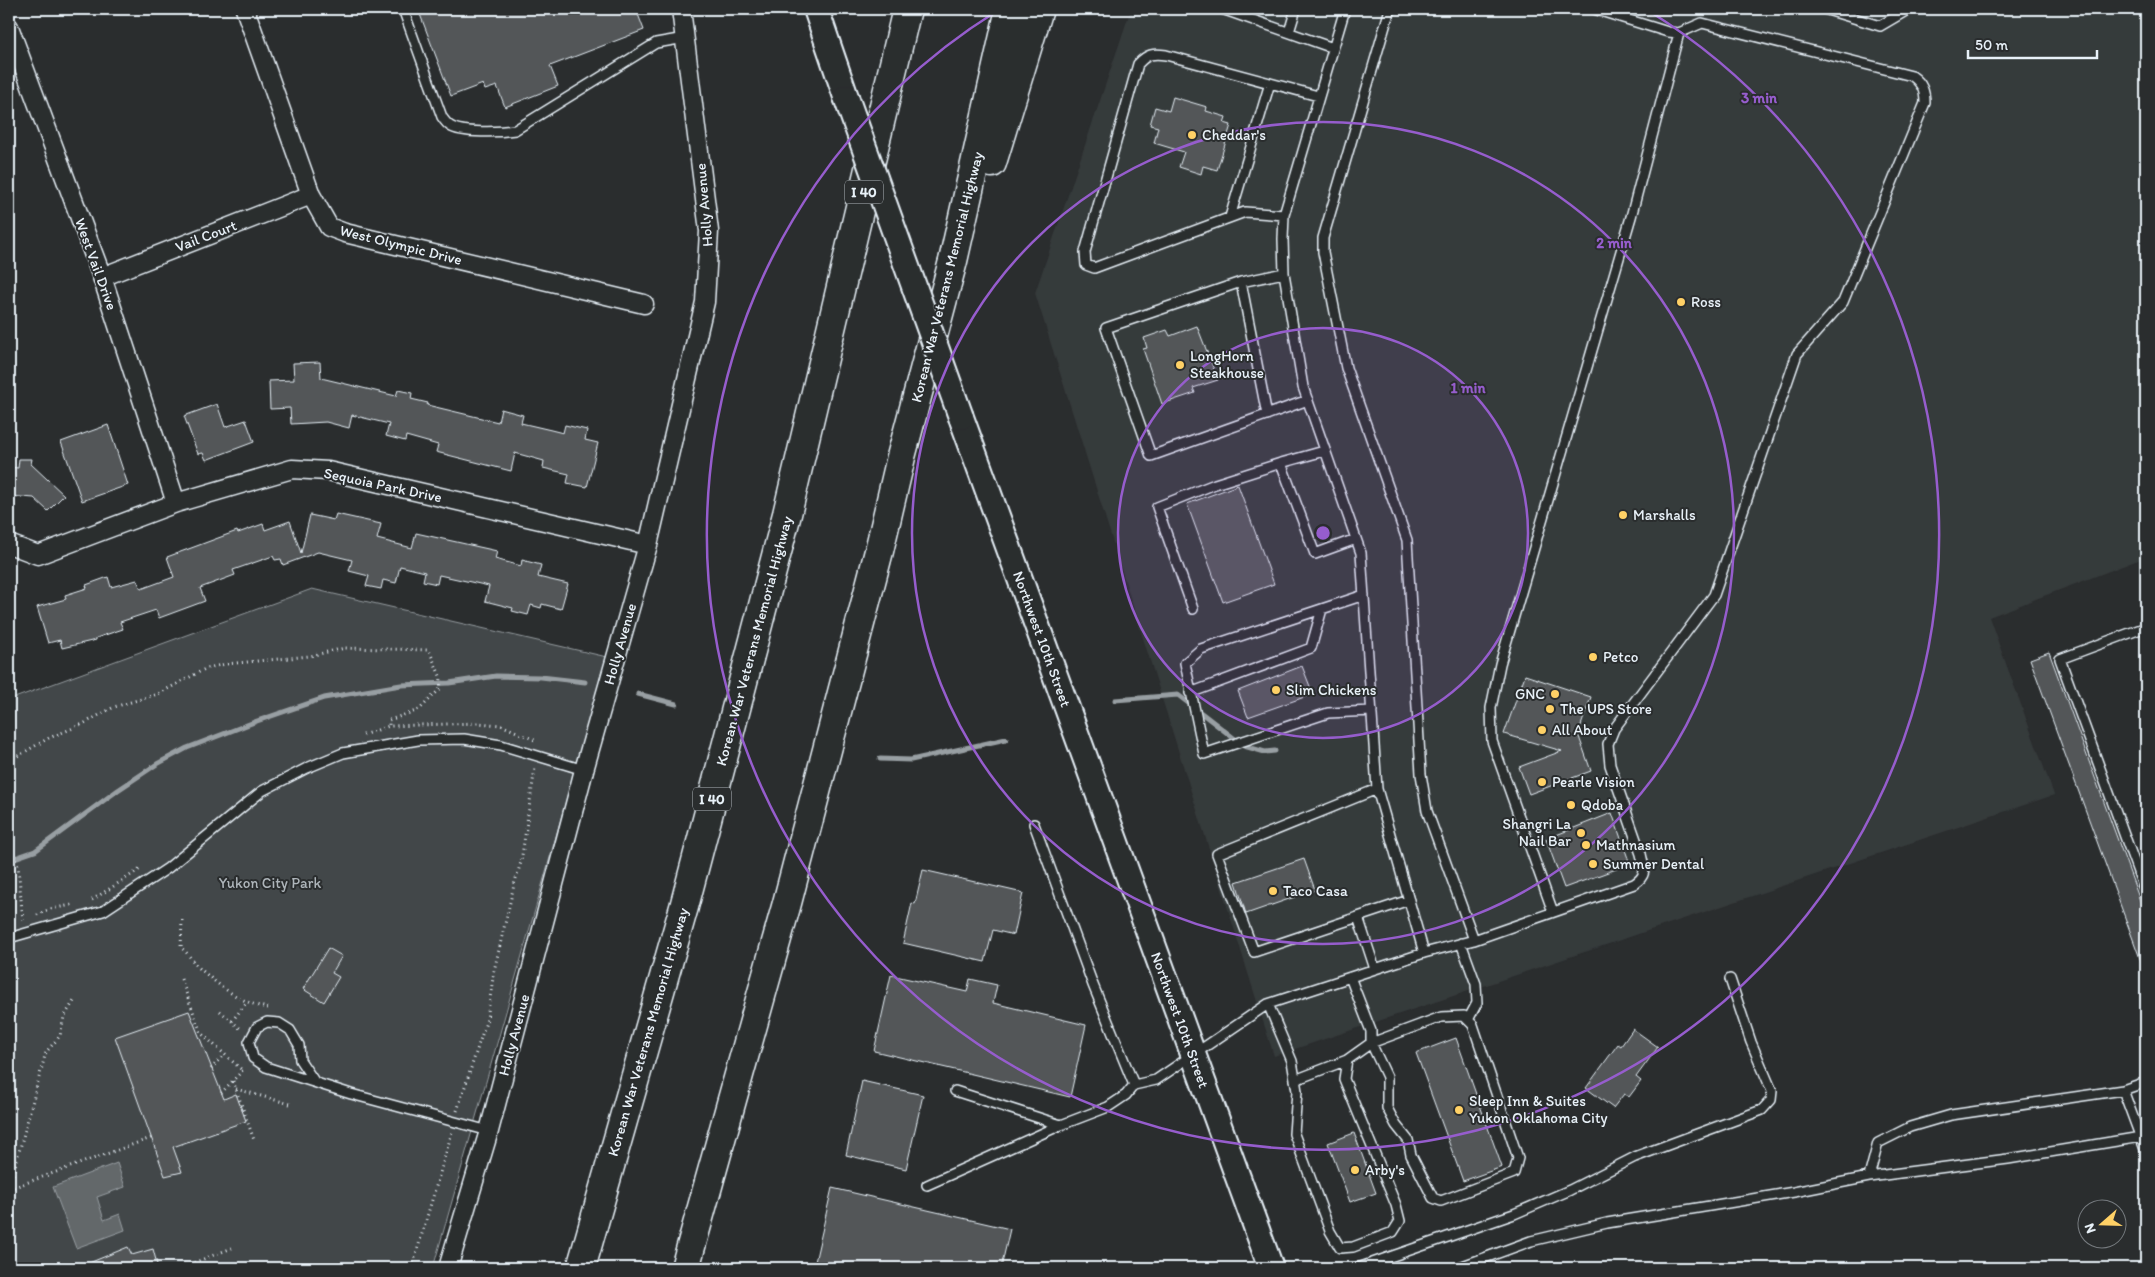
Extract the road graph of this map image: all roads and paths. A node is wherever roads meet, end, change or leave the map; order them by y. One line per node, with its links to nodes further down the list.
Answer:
1 (245, 9): 22 (street, West Olympic Drive)
2 (403, 9): 18 (lane)
3 (681, 9): 18 (street, Holly Avenue)
4 (816, 9): 75 (main road, Northwest 10th Street, bridge)
5 (907, 9): 105 (highway, Korean War Veterans Memorial Highway / I 40)
6 (1010, 9): 25 (highway, Korean War Veterans Memorial Highway)
7 (1039, 9): 25 (highway)
8 (1222, 9): 16 (lane)
9 (1296, 9): 16 (lane)
10 (1346, 9): 19 (lane)
11 (1390, 9): 58 (lane)
12 (1594, 9): 17 (lane)
13 (1824, 9): 14 (lane)
14 (1909, 9)
15 (9, 28): 27 (street, West Vail Drive)
16 (1289, 32): 19 (lane)
17 (1679, 33): 53 (lane); 53 (lane)
18 (685, 38): 37 (street, Holly Avenue)
19 (1333, 48): 21 (lane)
20 (1270, 83): 21 (lane); 24 (lane); 24 (lane)
21 (1318, 96): 23 (lane)
22 (310, 196): 27 (street, Vail Court); 29 (street, West Olympic Drive)
23 (1284, 215): 24 (lane); 26 (lane)
24 (1230, 217)
25 (953, 261): 106 (highway, Korean War Veterans Memorial Highway)
26 (1284, 273): 28 (lane); 30 (lane)
27 (102, 276): 34 (street, West Vail Drive)
28 (1241, 282): 31 (lane); 31 (lane)
29 (644, 304)
30 (1308, 400): 31 (lane); 32 (lane)
31 (1267, 415)
32 (1324, 451): 33 (lane); 35 (lane)
33 (1281, 464): 35 (lane); 39 (lane)
34 (176, 503): 36 (street, Sequoia Park Drive); 37 (street, Sequoia Park Drive)
35 (1356, 539): 38 (lane)
36 (9, 544)
37 (648, 545): 47 (street, Holly Avenue)
38 (1364, 595): 40 (lane); 43 (lane)
39 (1193, 609)
40 (1322, 609): 42 (lane); 42 (lane)
41 (2146, 627): 51 (lane)
42 (1190, 693): 43 (lane)
43 (1372, 711): 48 (lane)
44 (390, 726): 45 (path)
45 (9, 761)
46 (536, 767): 90 (path)
47 (584, 770): 57 (lane); 92 (street, Holly Avenue)
48 (1377, 789): 52 (lane); 54 (lane)
49 (1034, 824): 84 (lane)
50 (9, 841): 56 (path)
51 (2146, 894)
52 (1409, 900): 54 (lane); 60 (lane)
53 (1553, 912): 58 (lane)
54 (1358, 917): 61 (lane)
55 (182, 920): 66 (path)
56 (23, 922)
57 (9, 938)
58 (1474, 940): 59 (lane)
59 (1461, 944): 60 (lane); 69 (lane)
60 (1424, 953): 61 (lane)
61 (1375, 969): 62 (lane)
62 (1350, 977): 67 (lane); 73 (lane)
63 (1730, 978): 108 (lane)
64 (181, 980): 71 (path)
65 (74, 1001): 100 (path)
66 (246, 1002): 68 (path); 70 (path)
67 (1268, 1004): 75 (lane); 80 (lane)
68 (272, 1009)
69 (1468, 1020): 73 (lane); 73 (lane)
70 (232, 1021)
71 (204, 1035): 72 (path); 74 (path)
72 (199, 1037)
73 (1371, 1043): 77 (lane)
74 (224, 1054): 78 (path); 79 (path)
75 (1192, 1054): 84 (lane); 107 (main road, Northwest 10th Street)
76 (253, 1058): 79 (path); 82 (lane); 82 (lane)
77 (1347, 1060): 80 (lane); 80 (lane)
78 (211, 1069)
79 (242, 1070): 81 (path)
80 (1295, 1080)
81 (232, 1081): 85 (path); 88 (path)
82 (314, 1081): 92 (lane)
83 (2146, 1082): 86 (lane)
84 (1134, 1085): 91 (lane)
85 (236, 1089): 89 (path); 96 (path)
86 (2123, 1090): 94 (lane); 98 (lane)
87 (955, 1091): 91 (lane)
88 (222, 1094)
89 (290, 1104)
90 (456, 1112)
91 (1061, 1125): 99 (lane)
92 (489, 1131): 104 (street, Holly Avenue)
93 (452, 1132): 103 (path)
94 (2141, 1137): 97 (lane); 98 (lane)
95 (151, 1138): 100 (path)
96 (254, 1140)
97 (2146, 1152)
98 (1869, 1177): 109 (lane)
99 (926, 1185)
100 (9, 1189)
101 (232, 1248): 102 (path)
102 (180, 1268)
103 (412, 1268)
104 (448, 1268)
105 (581, 1268)
106 (685, 1268)
107 (1271, 1268)
108 (1358, 1268)
109 (1457, 1268)

